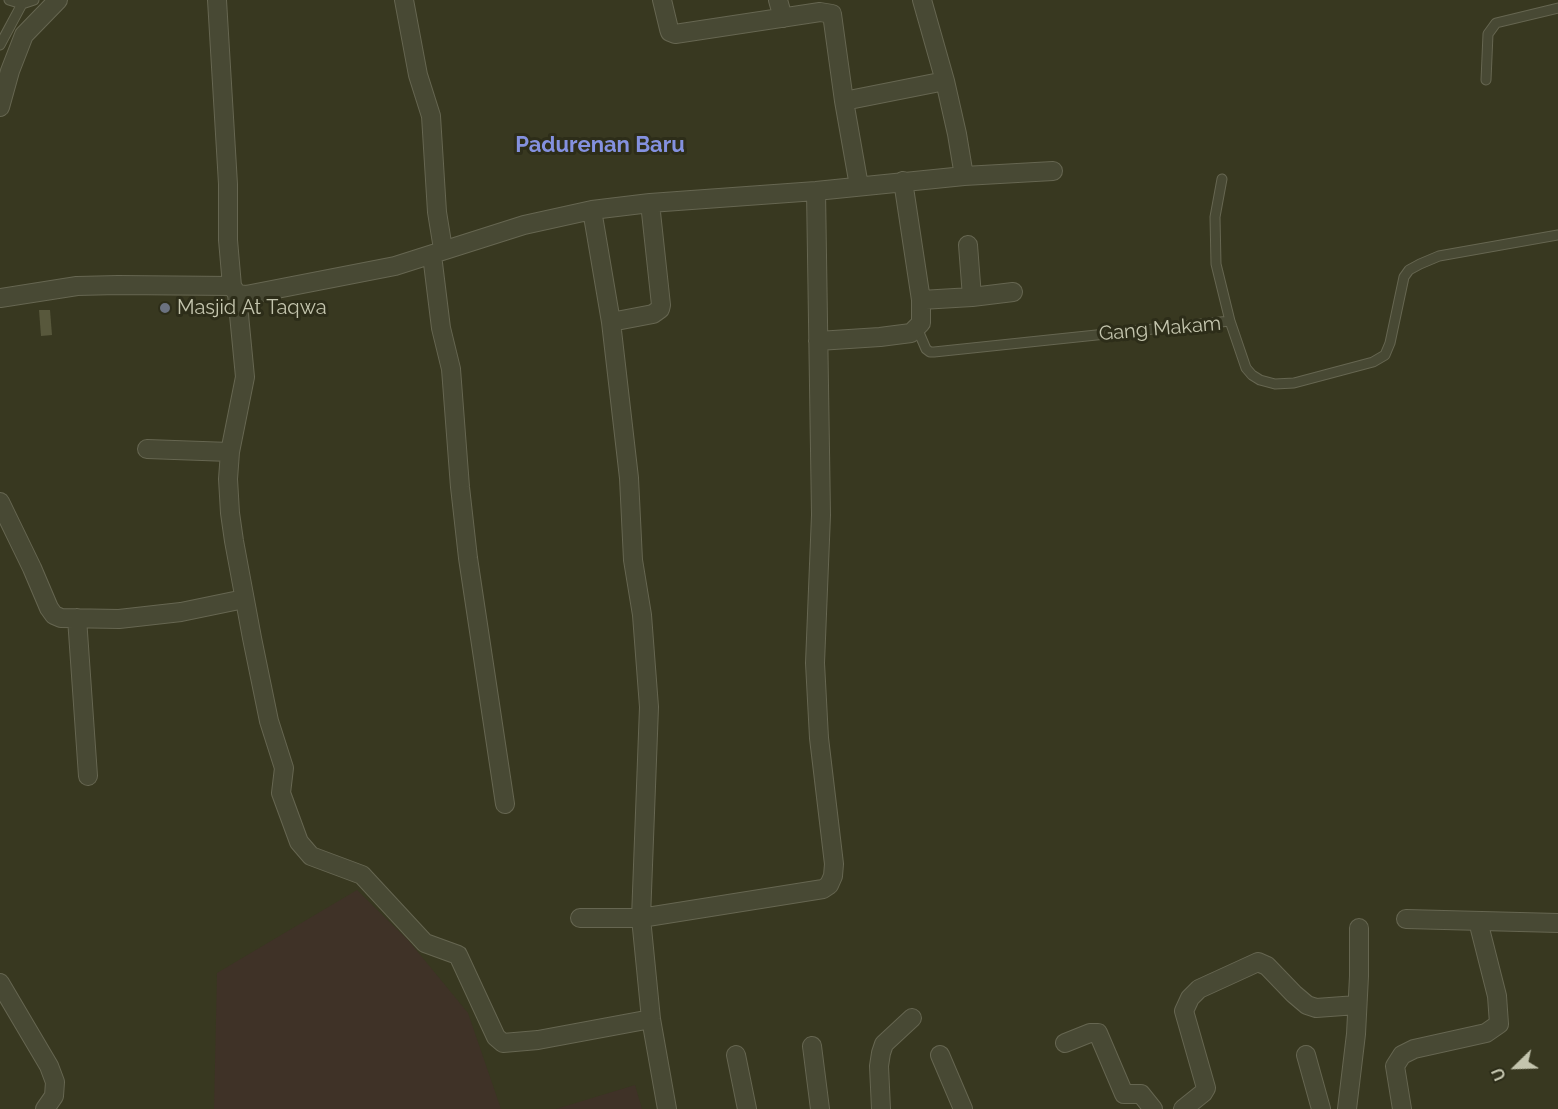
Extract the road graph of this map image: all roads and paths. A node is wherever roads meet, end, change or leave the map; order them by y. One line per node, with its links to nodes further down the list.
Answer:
1 (9, 0): 9 (lane)
2 (34, 0): 9 (lane)
3 (58, 0): 16 (street)
4 (217, 0): 28 (street)
5 (404, 0): 27 (street)
6 (662, 0): 11 (street)
7 (778, 0): 11 (street)
8 (922, 0): 14 (street)
9 (22, 4): 12 (lane)
10 (1558, 8): 13 (lane)
11 (783, 18): 15 (street)
12 (0, 45)
13 (1486, 80)
14 (945, 81): 15 (street); 18 (street)
15 (844, 101): 21 (street)
16 (0, 106)
17 (1053, 171): 18 (street)
18 (964, 176): 20 (street)
19 (1221, 179): 33 (lane)
20 (903, 181): 21 (street); 32 (street)
21 (860, 186): 22 (street)
22 (816, 191): 23 (street); 36 (street)
23 (650, 203): 24 (street); 34 (street)
24 (592, 210): 27 (street); 34 (street)
25 (1558, 235): 33 (lane, Gang Makam)
26 (968, 245): 30 (street)
27 (438, 252): 28 (street); 43 (street)
28 (234, 290): 31 (street); 38 (street)
29 (1013, 292): 30 (street)
30 (972, 297): 32 (street)
31 (0, 298)
32 (921, 300): 35 (street)
33 (1230, 321): 35 (lane, Gang Makam)
34 (611, 322): 45 (street)
35 (917, 328): 36 (street)
36 (819, 341): 45 (street)
37 (147, 449): 38 (street)
38 (230, 452): 40 (street)
39 (0, 502): 41 (street)
40 (244, 599): 41 (street); 53 (street)
41 (77, 618): 42 (street)
42 (88, 776)
43 (505, 804)
44 (580, 918): 45 (street)
45 (641, 918): 53 (street)
46 (1406, 919): 47 (street)
47 (1478, 921): 48 (street); 69 (street)
48 (1558, 922)
49 (1359, 928): 51 (street)
50 (0, 983): 59 (street)
51 (1358, 1005): 66 (street); 68 (street)
52 (912, 1018): 63 (street)
53 (651, 1020): 60 (street)
54 (1065, 1042): 65 (street)
55 (812, 1046): 62 (street)
56 (735, 1055): 61 (street)
57 (940, 1055): 64 (street)
58 (1306, 1055): 67 (street)
59 (45, 1109)
60 (667, 1109)
61 (747, 1109)
62 (820, 1109)
63 (881, 1109)
64 (963, 1109)
65 (1153, 1109)
66 (1183, 1109)
67 (1321, 1109)
68 (1347, 1109)
69 (1402, 1109)

